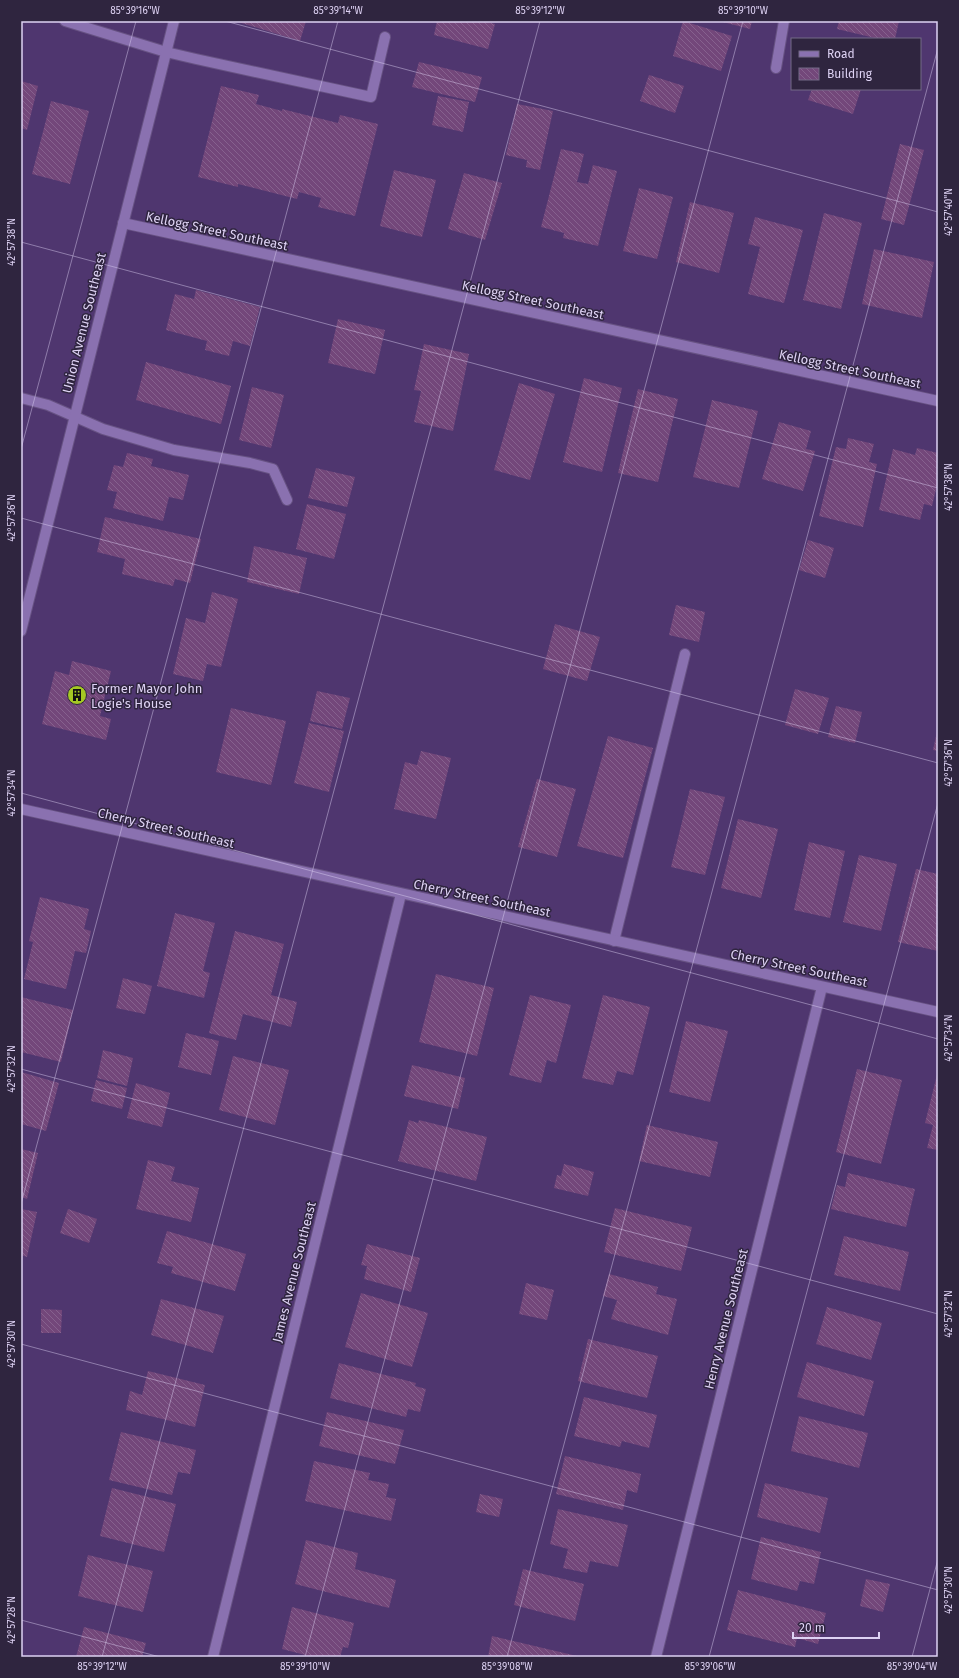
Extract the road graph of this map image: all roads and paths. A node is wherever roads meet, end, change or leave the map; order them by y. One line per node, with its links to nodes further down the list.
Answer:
1 (65, 21): 5 (street)
2 (174, 21): 5 (street, Union Avenue Southeast)
3 (784, 21): 6 (street)
4 (385, 37): 5 (street)
5 (166, 52): 7 (street, Union Avenue Southeast)
6 (776, 68)
7 (123, 224): 9 (street, Kellogg Street Southeast); 10 (street, Union Avenue Southeast)
8 (21, 398): 10 (street)
9 (938, 401)
10 (74, 416): 11 (street); 12 (street, Union Avenue Southeast)
11 (287, 500)
12 (21, 631)
13 (685, 654): 16 (street)
14 (21, 809): 15 (street, Cherry Street Southeast)
15 (401, 894): 16 (street, Cherry Street Southeast); 19 (street, James Avenue Southeast)
16 (614, 941): 17 (street, Cherry Street Southeast)
17 (822, 986): 18 (street, Cherry Street Southeast); 20 (street, Henry Avenue Southeast)
18 (938, 1012)
19 (213, 1657)
20 (656, 1657)

